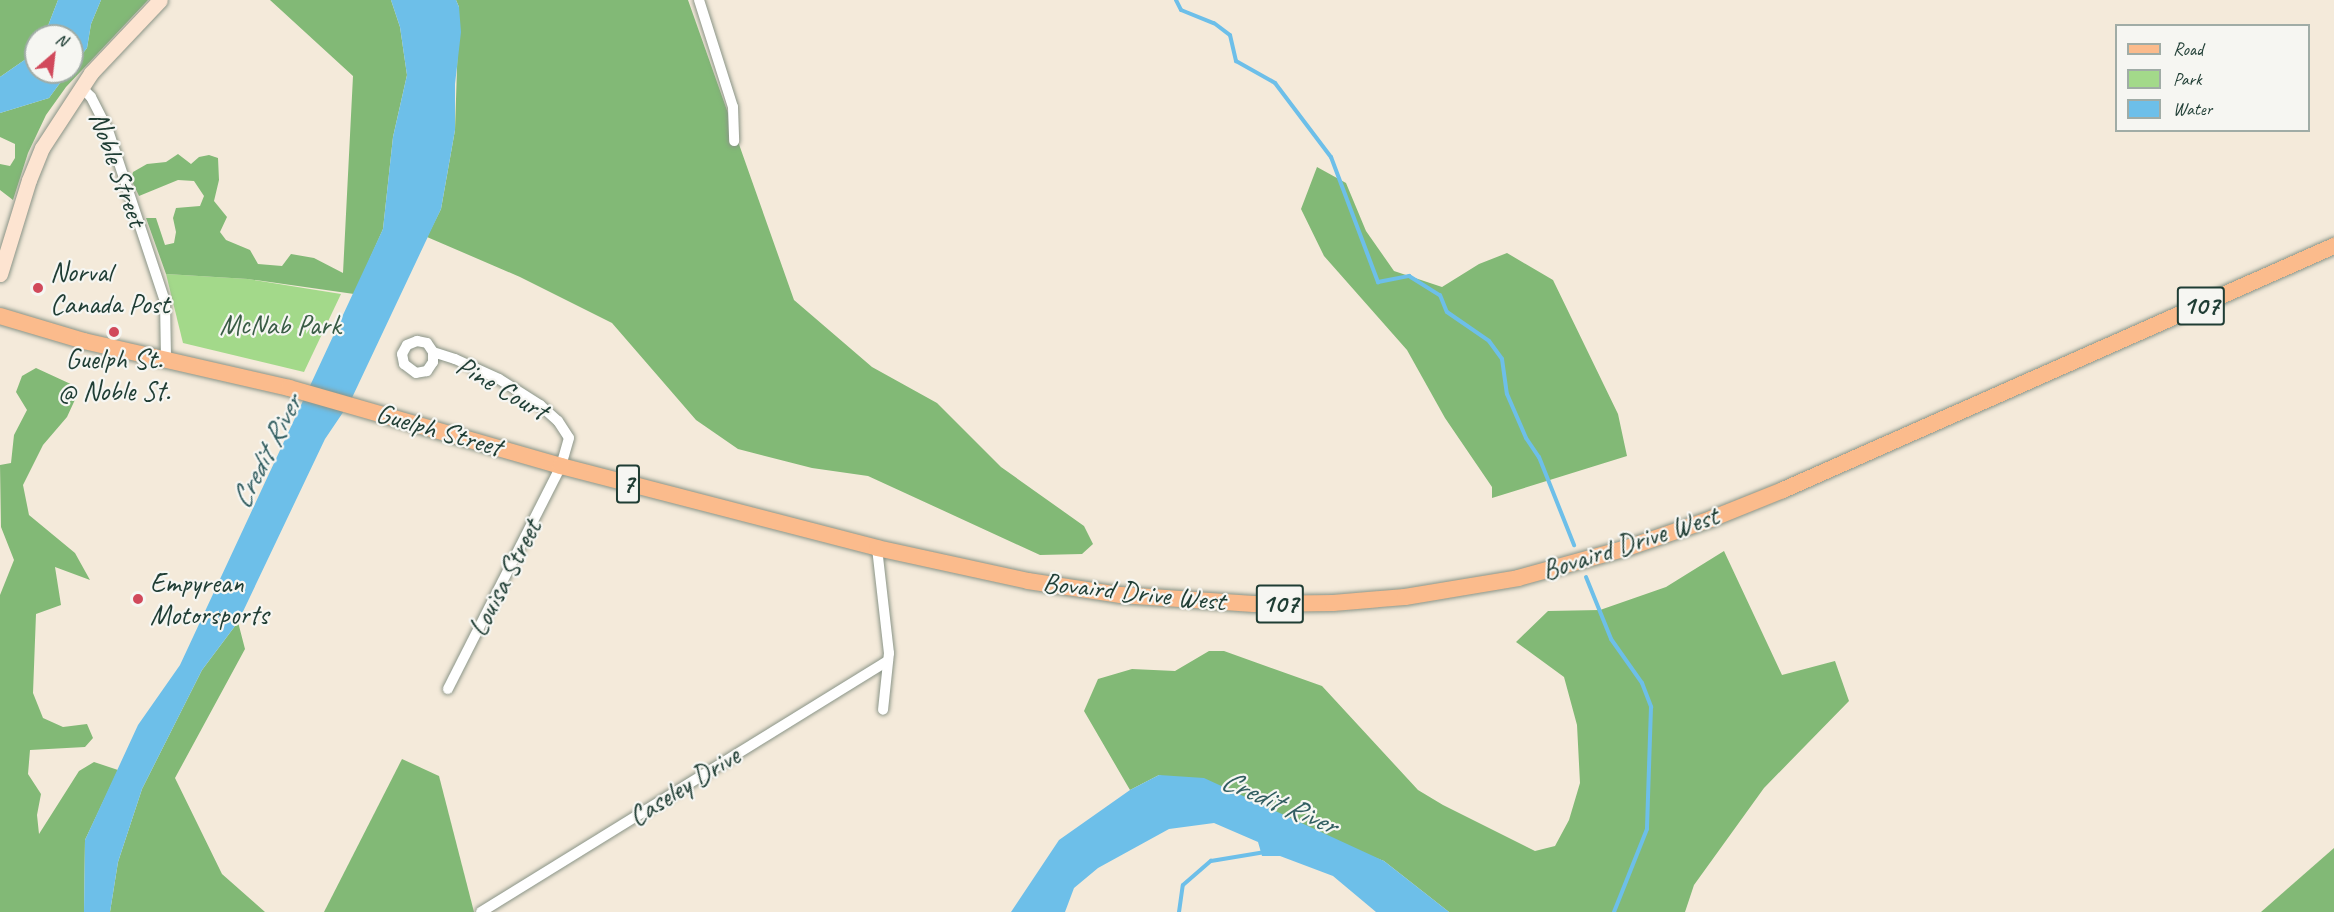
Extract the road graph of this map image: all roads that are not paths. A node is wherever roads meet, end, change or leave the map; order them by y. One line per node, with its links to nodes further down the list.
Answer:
1 (160, 0): 3 (main road)
2 (699, 0): 4 (street)
3 (81, 87): 6 (main road); 9 (street, Noble Street)
4 (734, 141)
5 (2334, 246): 12 (main road, Bovaird Drive West / 107)
6 (0, 273)
7 (0, 316): 9 (main road, Guelph Street / 7)
8 (433, 352): 10 (street, Pine Court)
9 (166, 360): 10 (main road, Guelph Street / 7)
10 (561, 466): 11 (main road, Guelph Street / 7); 14 (street, Louisa Street)
11 (877, 548): 12 (main road, Bovaird Drive West / 7); 13 (street)
12 (1028, 581)
13 (888, 661): 15 (street); 16 (street, Caseley Drive)
14 (448, 689)
15 (883, 710)
16 (481, 912)

